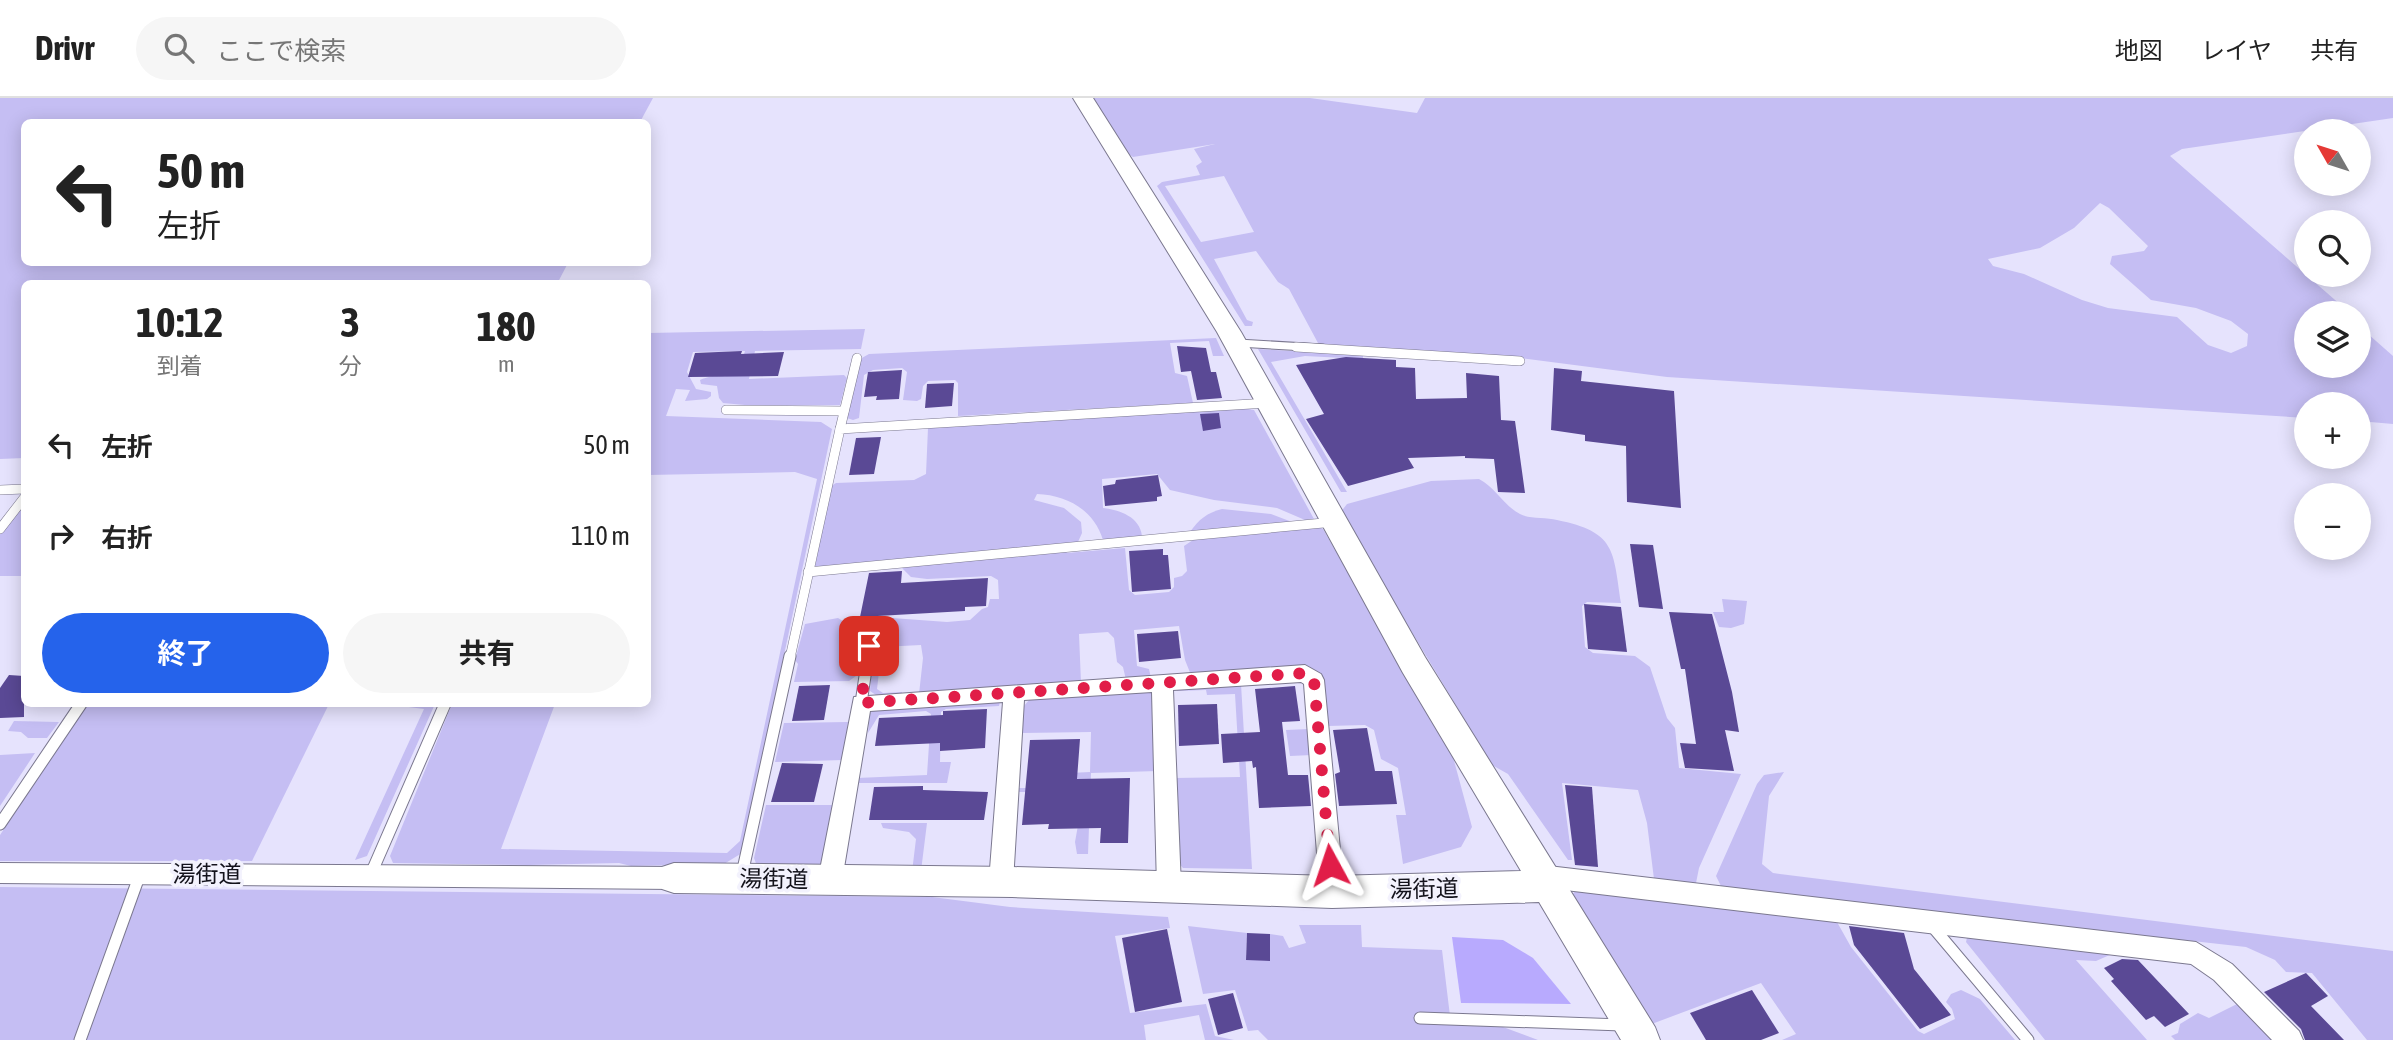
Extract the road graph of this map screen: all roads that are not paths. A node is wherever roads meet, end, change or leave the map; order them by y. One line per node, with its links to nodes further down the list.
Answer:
1 (1083, 98): 2 (street)
2 (1235, 343): 4 (lane); 5 (street)
3 (857, 358): 7 (lane)
4 (1520, 361)
5 (1268, 403): 8 (lane); 12 (street)
6 (726, 410): 7 (lane)
7 (845, 411): 8 (lane)
8 (840, 429): 14 (lane)
9 (21, 489): 10 (lane)
10 (0, 490)
11 (21, 502): 13 (lane)
12 (1334, 522): 14 (lane); 28 (street)
13 (0, 528)
14 (808, 572): 26 (lane)
15 (869, 646): 18 (lane)
16 (1162, 683): 17 (street); 30 (street); 31 (street)
17 (1014, 693): 18 (street); 29 (street)
18 (861, 703): 27 (street)
19 (79, 707): 21 (lane)
20 (444, 707): 24 (lane)
21 (0, 824)
22 (0, 873): 23 (street, 湯街道)
23 (141, 874): 24 (street, 湯街道); 35 (lane)
24 (370, 876): 25 (street, 湯街道)
25 (674, 878): 26 (street, 湯街道)
26 (741, 879): 27 (street, 湯街道)
27 (830, 880): 29 (street, 湯街道)
28 (1544, 881): 31 (street, 湯街道); 32 (street); 34 (street)
29 (1001, 882): 30 (street, 湯街道)
30 (1169, 887): 31 (street, 湯街道)
31 (1332, 892)
32 (1928, 920): 36 (lane); 37 (street)
33 (1420, 1018): 34 (lane)
34 (1637, 1032)
35 (80, 1040)
36 (2028, 1040)
37 (2290, 1040)

